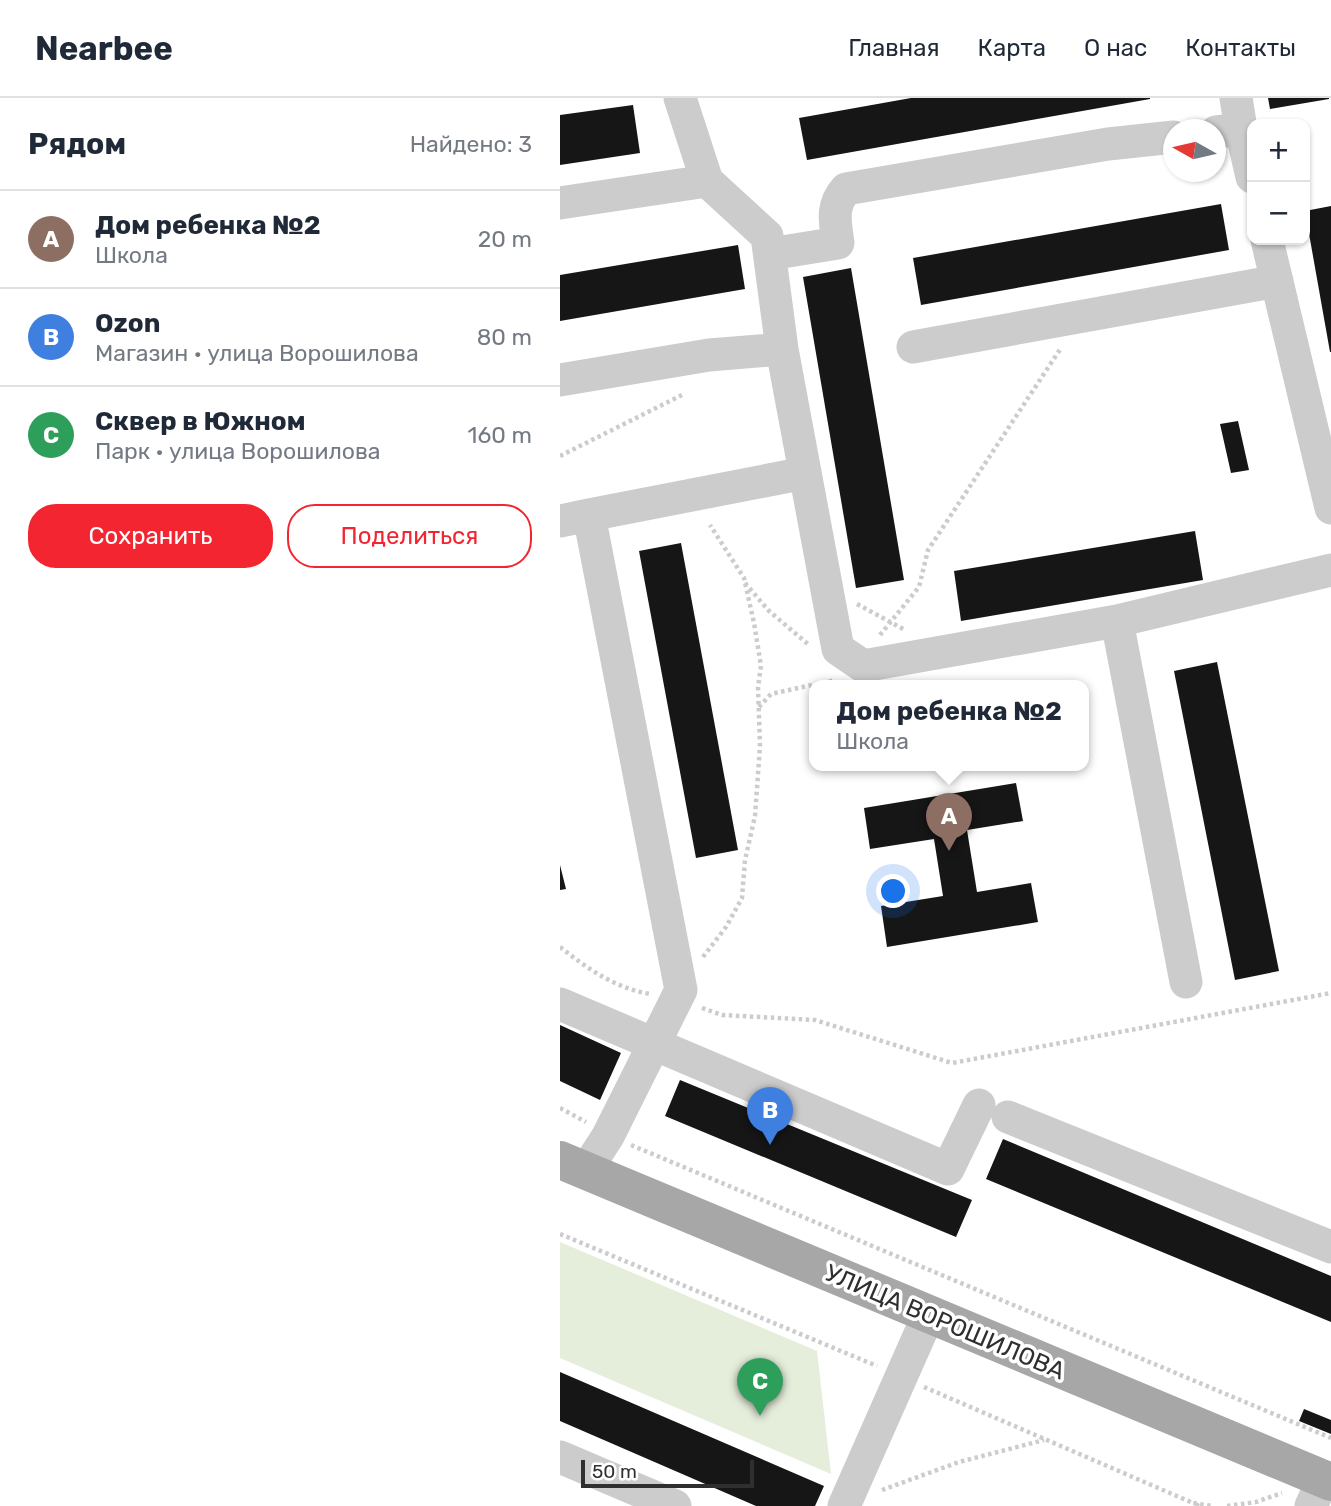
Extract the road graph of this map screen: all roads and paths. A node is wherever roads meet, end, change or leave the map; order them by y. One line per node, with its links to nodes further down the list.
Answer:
1 (680, 98): 5 (lane)
2 (1231, 120): 4 (lane)
3 (1163, 138): 8 (lane)
4 (1247, 163)
5 (707, 181): 6 (lane); 8 (lane)
6 (560, 203)
7 (1268, 245): 9 (lane)
8 (770, 254): 12 (lane)
9 (1277, 281): 10 (lane); 17 (lane)
10 (1073, 318): 11 (lane); 24 (path)
11 (912, 347)
12 (782, 349): 13 (lane); 16 (lane)
13 (560, 380)
14 (682, 395): 15 (path)
15 (560, 456)
16 (805, 473): 18 (lane); 21 (lane)
17 (1331, 508)
18 (575, 518): 33 (lane)
19 (710, 525): 22 (path)
20 (1331, 570): 23 (lane)
21 (825, 581): 24 (path); 26 (lane)
22 (744, 583): 26 (path); 29 (path)
23 (1116, 621): 25 (lane); 31 (lane)
24 (890, 623): 25 (path); 26 (path)
25 (945, 652): 26 (lane)
26 (856, 664): 27 (path)
27 (838, 680)
28 (809, 686): 29 (path)
29 (759, 707): 33 (path)
30 (560, 947): 33 (path)
31 (1186, 982)
32 (1331, 993): 33 (path)
33 (679, 994): 35 (lane)
34 (560, 1004): 35 (lane)
35 (653, 1045): 37 (lane); 40 (lane)
36 (560, 1108): 37 (path)
37 (608, 1136): 38 (lane); 44 (path)
38 (573, 1165): 41 (main road, УЛИЦА ВОРОШИЛОВА)
39 (560, 1234): 42 (path)
40 (1331, 1247)
41 (928, 1316): 47 (main road, УЛИЦА ВОРОШИЛОВА); 51 (lane)
42 (878, 1367)
43 (918, 1384): 45 (path)
44 (1331, 1438)
45 (1046, 1440): 48 (path); 49 (path)
46 (560, 1457): 50 (lane)
47 (1313, 1489): 54 (path)
48 (875, 1493)
49 (1193, 1503): 52 (path); 53 (path)
50 (675, 1506)
51 (844, 1506)
52 (1199, 1506)
53 (1212, 1506)
54 (1227, 1506)

